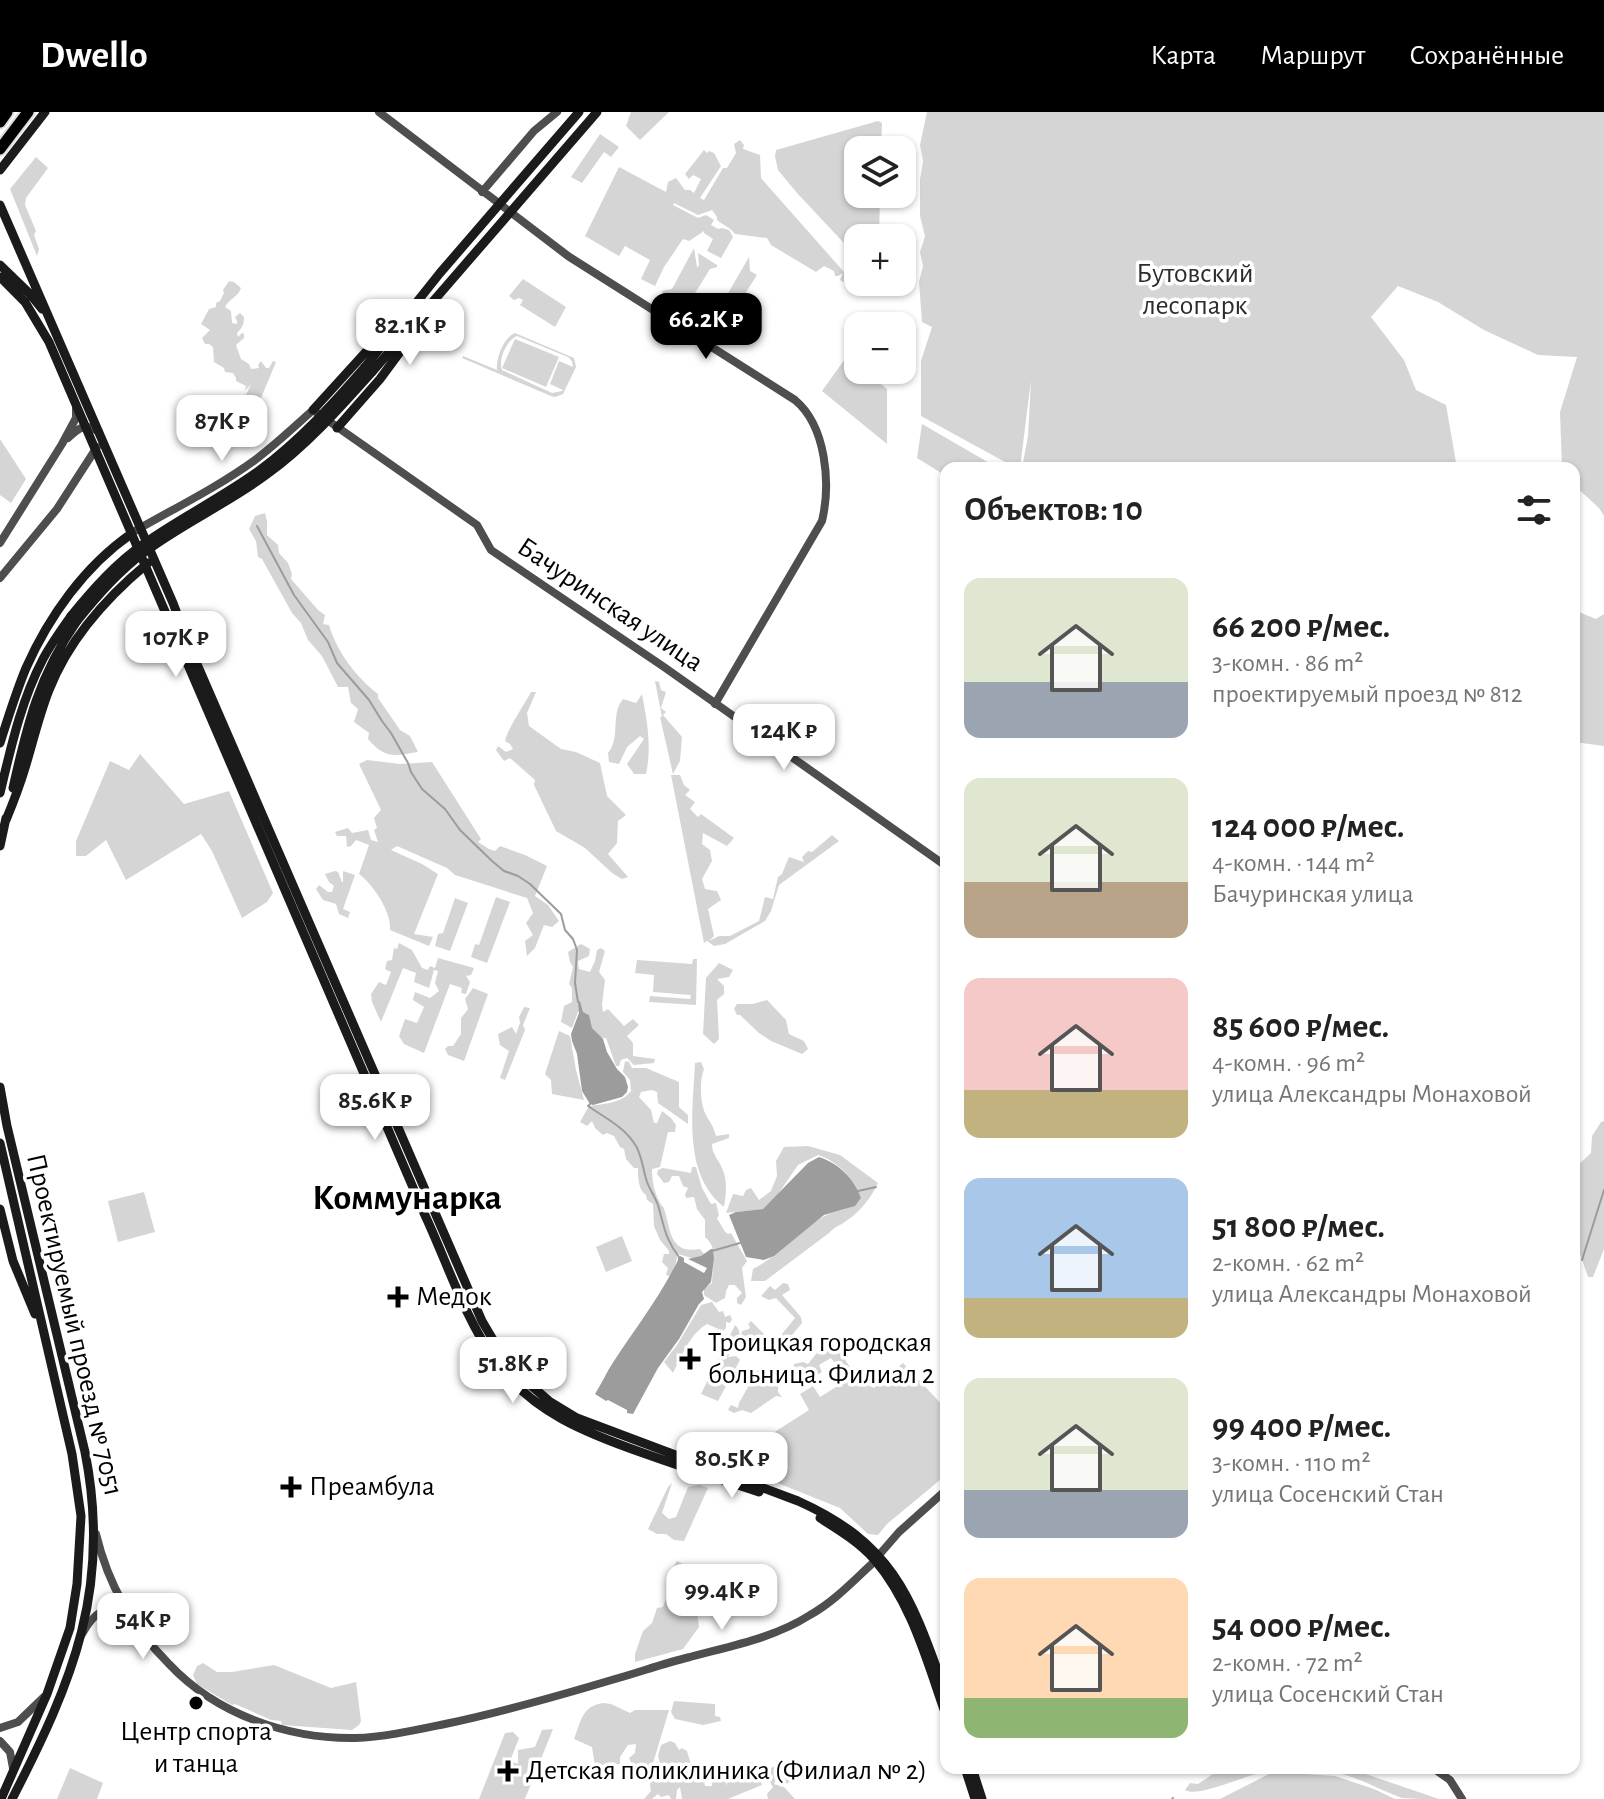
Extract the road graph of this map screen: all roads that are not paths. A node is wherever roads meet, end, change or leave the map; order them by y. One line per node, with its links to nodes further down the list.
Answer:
1 (7, 112): 8 (highway)
2 (28, 112): 9 (highway)
3 (45, 112): 10 (main road)
4 (379, 112): 11 (street)
5 (557, 112): 11 (street)
6 (579, 112): 13 (main road)
7 (597, 112): 14 (main road)
8 (0, 122)
9 (0, 149)
10 (0, 170)
11 (482, 192): 13 (street)
12 (0, 205): 19 (main road)
13 (498, 205): 14 (street); 16 (main road)
14 (509, 213): 18 (main road); 37 (street)
15 (0, 265): 19 (main road)
16 (440, 273): 20 (main road); 22 (main road)
17 (0, 277): 21 (main road)
18 (450, 281): 20 (main road); 24 (main road)
19 (50, 322): 25 (main road)
20 (368, 369): 36 (main road, bridge)
21 (76, 403): 23 (main road); 26 (street)
22 (313, 410): 24 (street, Бачуринская улица); 30 (street)
23 (87, 426): 25 (street); 26 (street); 27 (main road)
24 (337, 428): 37 (street, Бачуринская улица)
25 (100, 436): 27 (street); 30 (main road)
26 (62, 444): 32 (street)
27 (96, 449): 28 (main road); 29 (street)
28 (104, 471): 29 (street); 31 (main road)
29 (80, 473): 35 (street)
30 (141, 528): 31 (street); 33 (main road)
31 (131, 534): 34 (main road); 38 (main road)
32 (0, 543)
33 (154, 559): 34 (main road); 49 (main road)
34 (145, 566): 40 (main road); 49 (main road)
35 (0, 578)
36 (74, 619): 39 (main road); 40 (main road)
37 (715, 704): 42 (street, Бачуринская улица)
38 (0, 743)
39 (0, 793)
40 (6, 820): 41 (main road)
41 (0, 846)
42 (940, 862)
43 (0, 1087): 48 (main road, Проектируемый проезд № 7051)
44 (0, 1143): 46 (main road, Проектируемый проезд № 7051)
45 (0, 1209): 46 (main road)
46 (42, 1328): 53 (main road, Проектируемый проезд № 7051)
47 (940, 1495): 49 (street)
48 (95, 1531): 50 (street); 51 (main road, Проектируемый проезд № 7051)
49 (877, 1558): 50 (street); 52 (main road); 54 (main road)
50 (132, 1620): 51 (street)
51 (82, 1635): 62 (main road, Проектируемый проезд № 7051)
52 (940, 1678)
53 (47, 1694): 55 (street); 60 (main road, Проектируемый проезд № 7051)
54 (940, 1696)
55 (0, 1728)
56 (0, 1741): 60 (street)
57 (967, 1774): 63 (main road)
58 (974, 1774): 64 (main road)
59 (1442, 1774): 65 (street)
60 (12, 1777): 61 (main road, Проектируемый проезд № 7051)
61 (1, 1799)
62 (12, 1799)
63 (975, 1799)
64 (982, 1799)
65 (1462, 1799)

